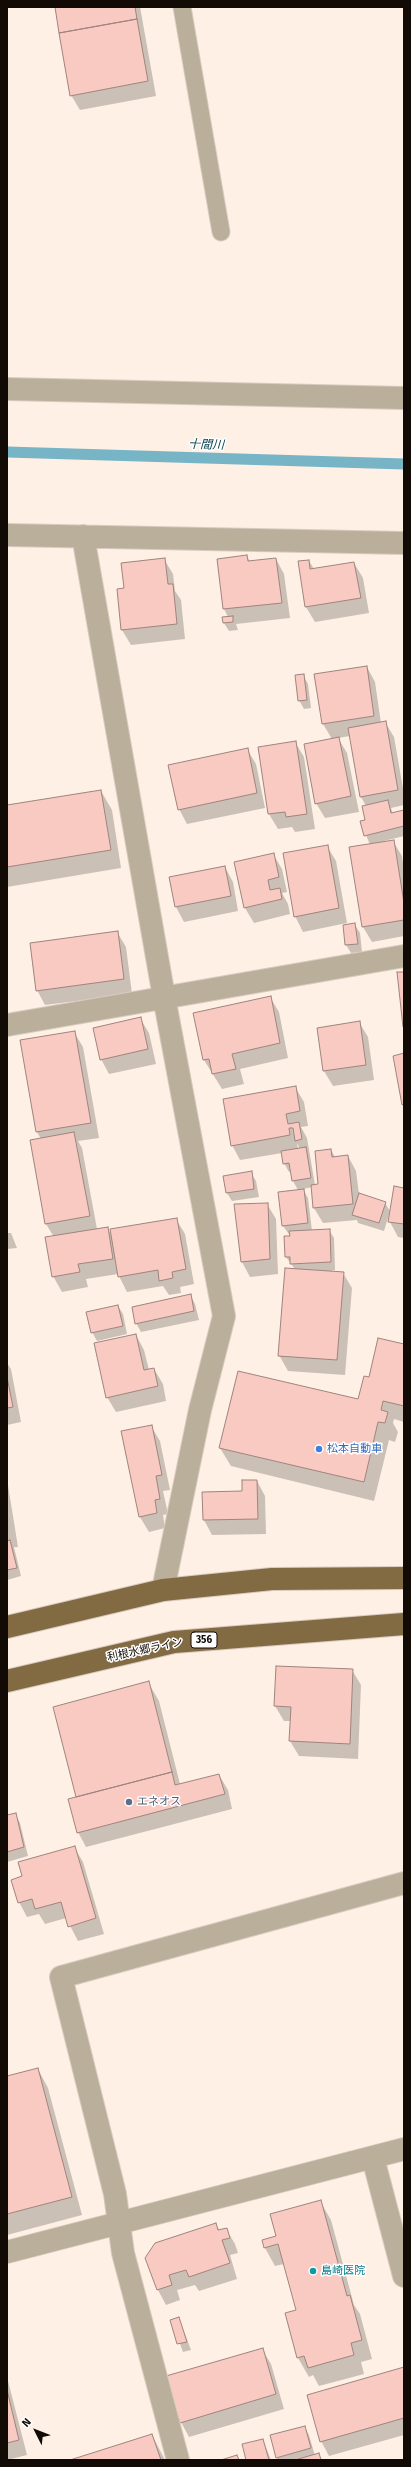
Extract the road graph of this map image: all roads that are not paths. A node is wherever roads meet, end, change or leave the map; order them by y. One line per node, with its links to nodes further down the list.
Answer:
1 (182, 7): 2 (lane)
2 (221, 232)
3 (7, 389): 4 (street)
4 (404, 398)
5 (7, 535): 6 (street)
6 (84, 536): 7 (street); 9 (street)
7 (404, 543)
8 (404, 956): 9 (street)
9 (164, 997): 10 (street); 12 (street)
10 (7, 1025)
11 (404, 1578): 12 (highway)
12 (163, 1590): 14 (highway)
13 (404, 1624): 15 (highway, 利根水郷ライン / 356)
14 (7, 1627)
15 (7, 1681)
16 (404, 1882): 19 (street)
17 (404, 2149): 18 (street)
18 (373, 2158): 19 (street); 21 (street)
19 (120, 2221): 20 (street); 22 (street)
20 (7, 2252)
21 (404, 2276)
22 (178, 2460)

